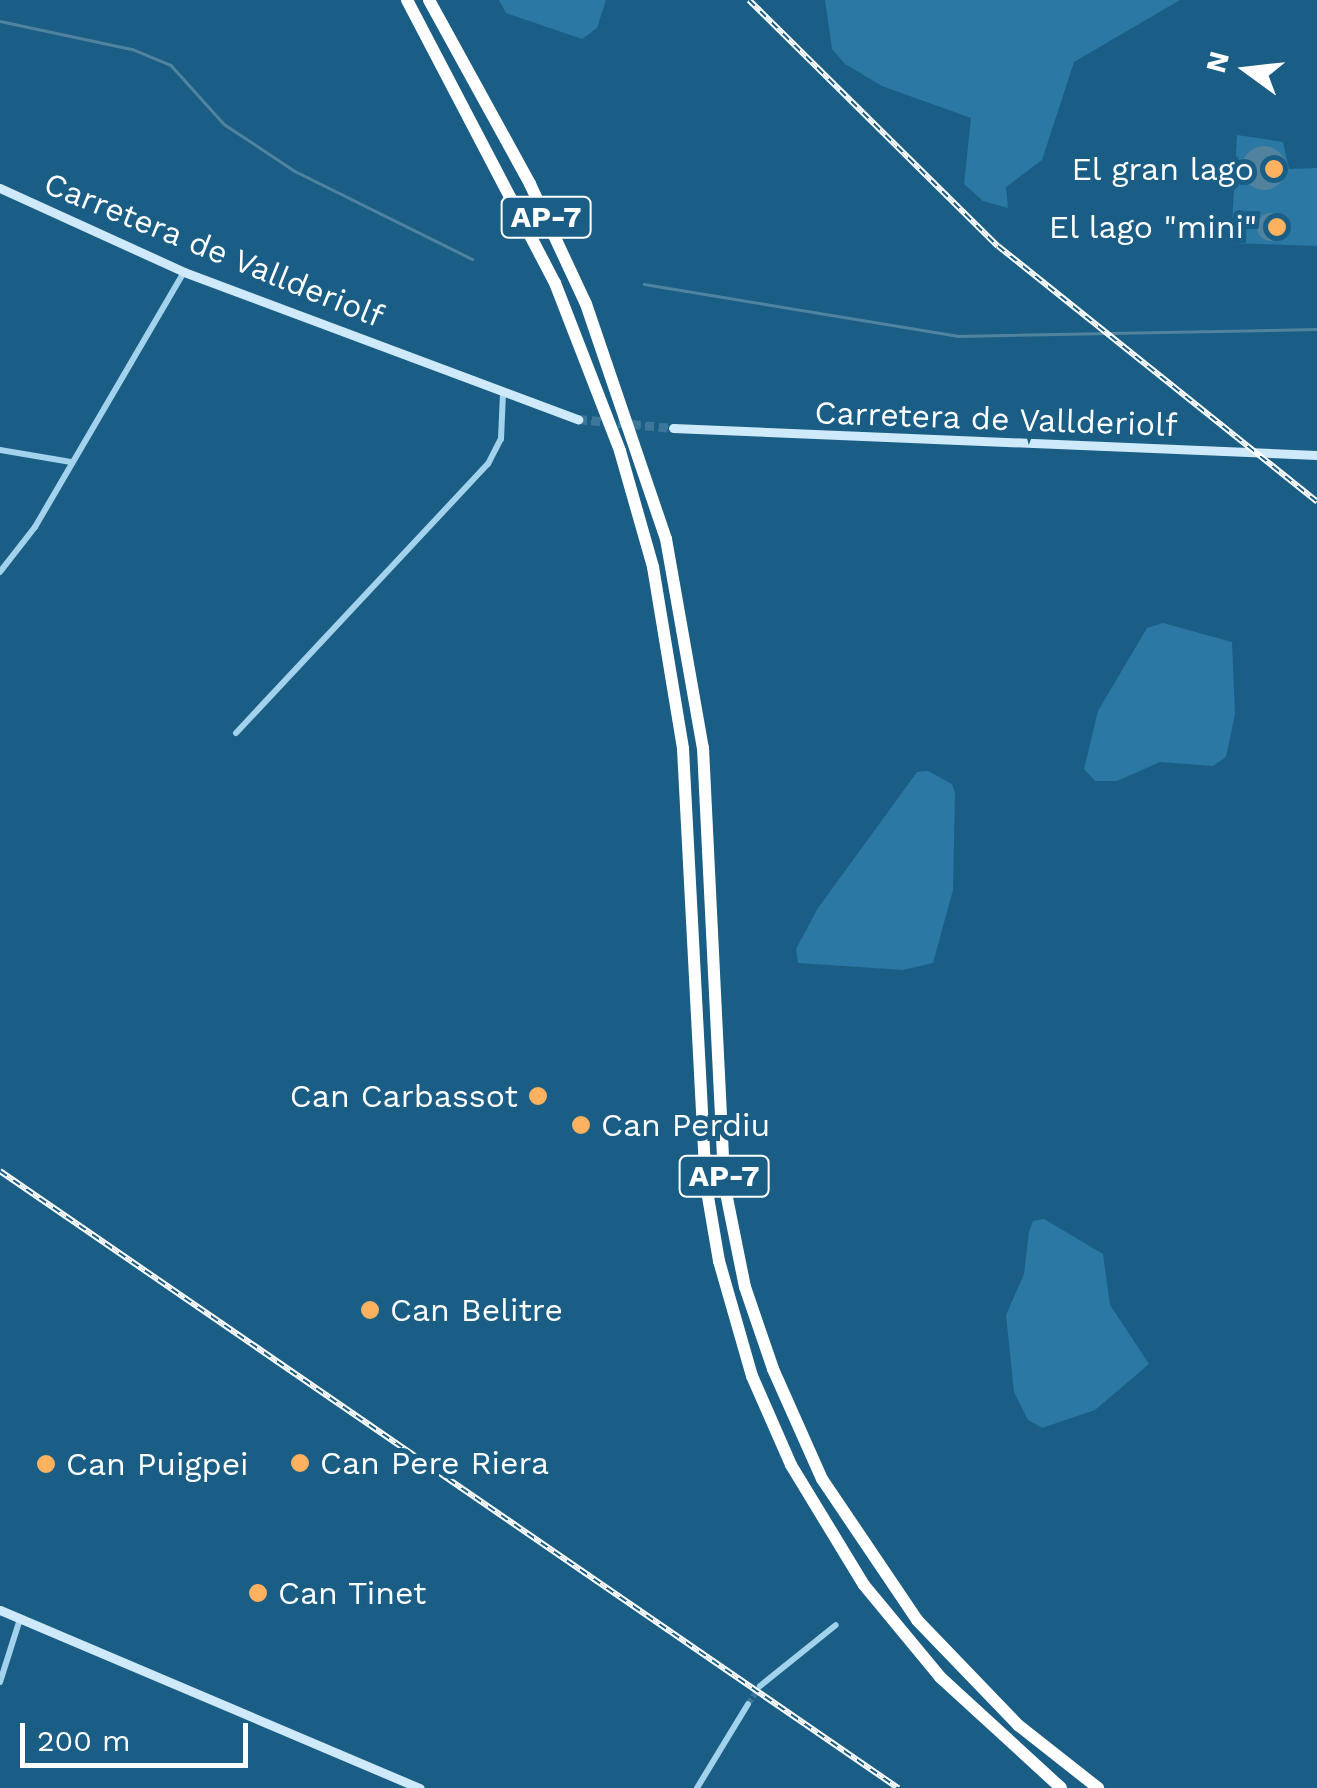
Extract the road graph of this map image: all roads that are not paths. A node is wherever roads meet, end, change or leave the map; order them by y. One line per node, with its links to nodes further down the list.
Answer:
1 (406, 0): 21 (highway, AP-7)
2 (429, 0): 22 (highway, AP-7)
3 (0, 188): 4 (street, Carretera de Vallderiolf)
4 (184, 272): 5 (street, Carretera de Vallderiolf); 10 (street)
5 (504, 393): 6 (street, Carretera de Vallderiolf); 12 (street)
6 (578, 418)
7 (673, 428): 9 (street, Carretera de Vallderiolf)
8 (0, 450): 10 (street)
9 (1317, 455)
10 (71, 462): 11 (street)
11 (0, 572)
12 (236, 733)
13 (0, 1610): 14 (street)
14 (20, 1619): 16 (street); 19 (street)
15 (836, 1624): 17 (street)
16 (0, 1682)
17 (760, 1686)
18 (748, 1704): 20 (street)
19 (420, 1788)
20 (697, 1788)
21 (1061, 1788)
22 (1098, 1788)

